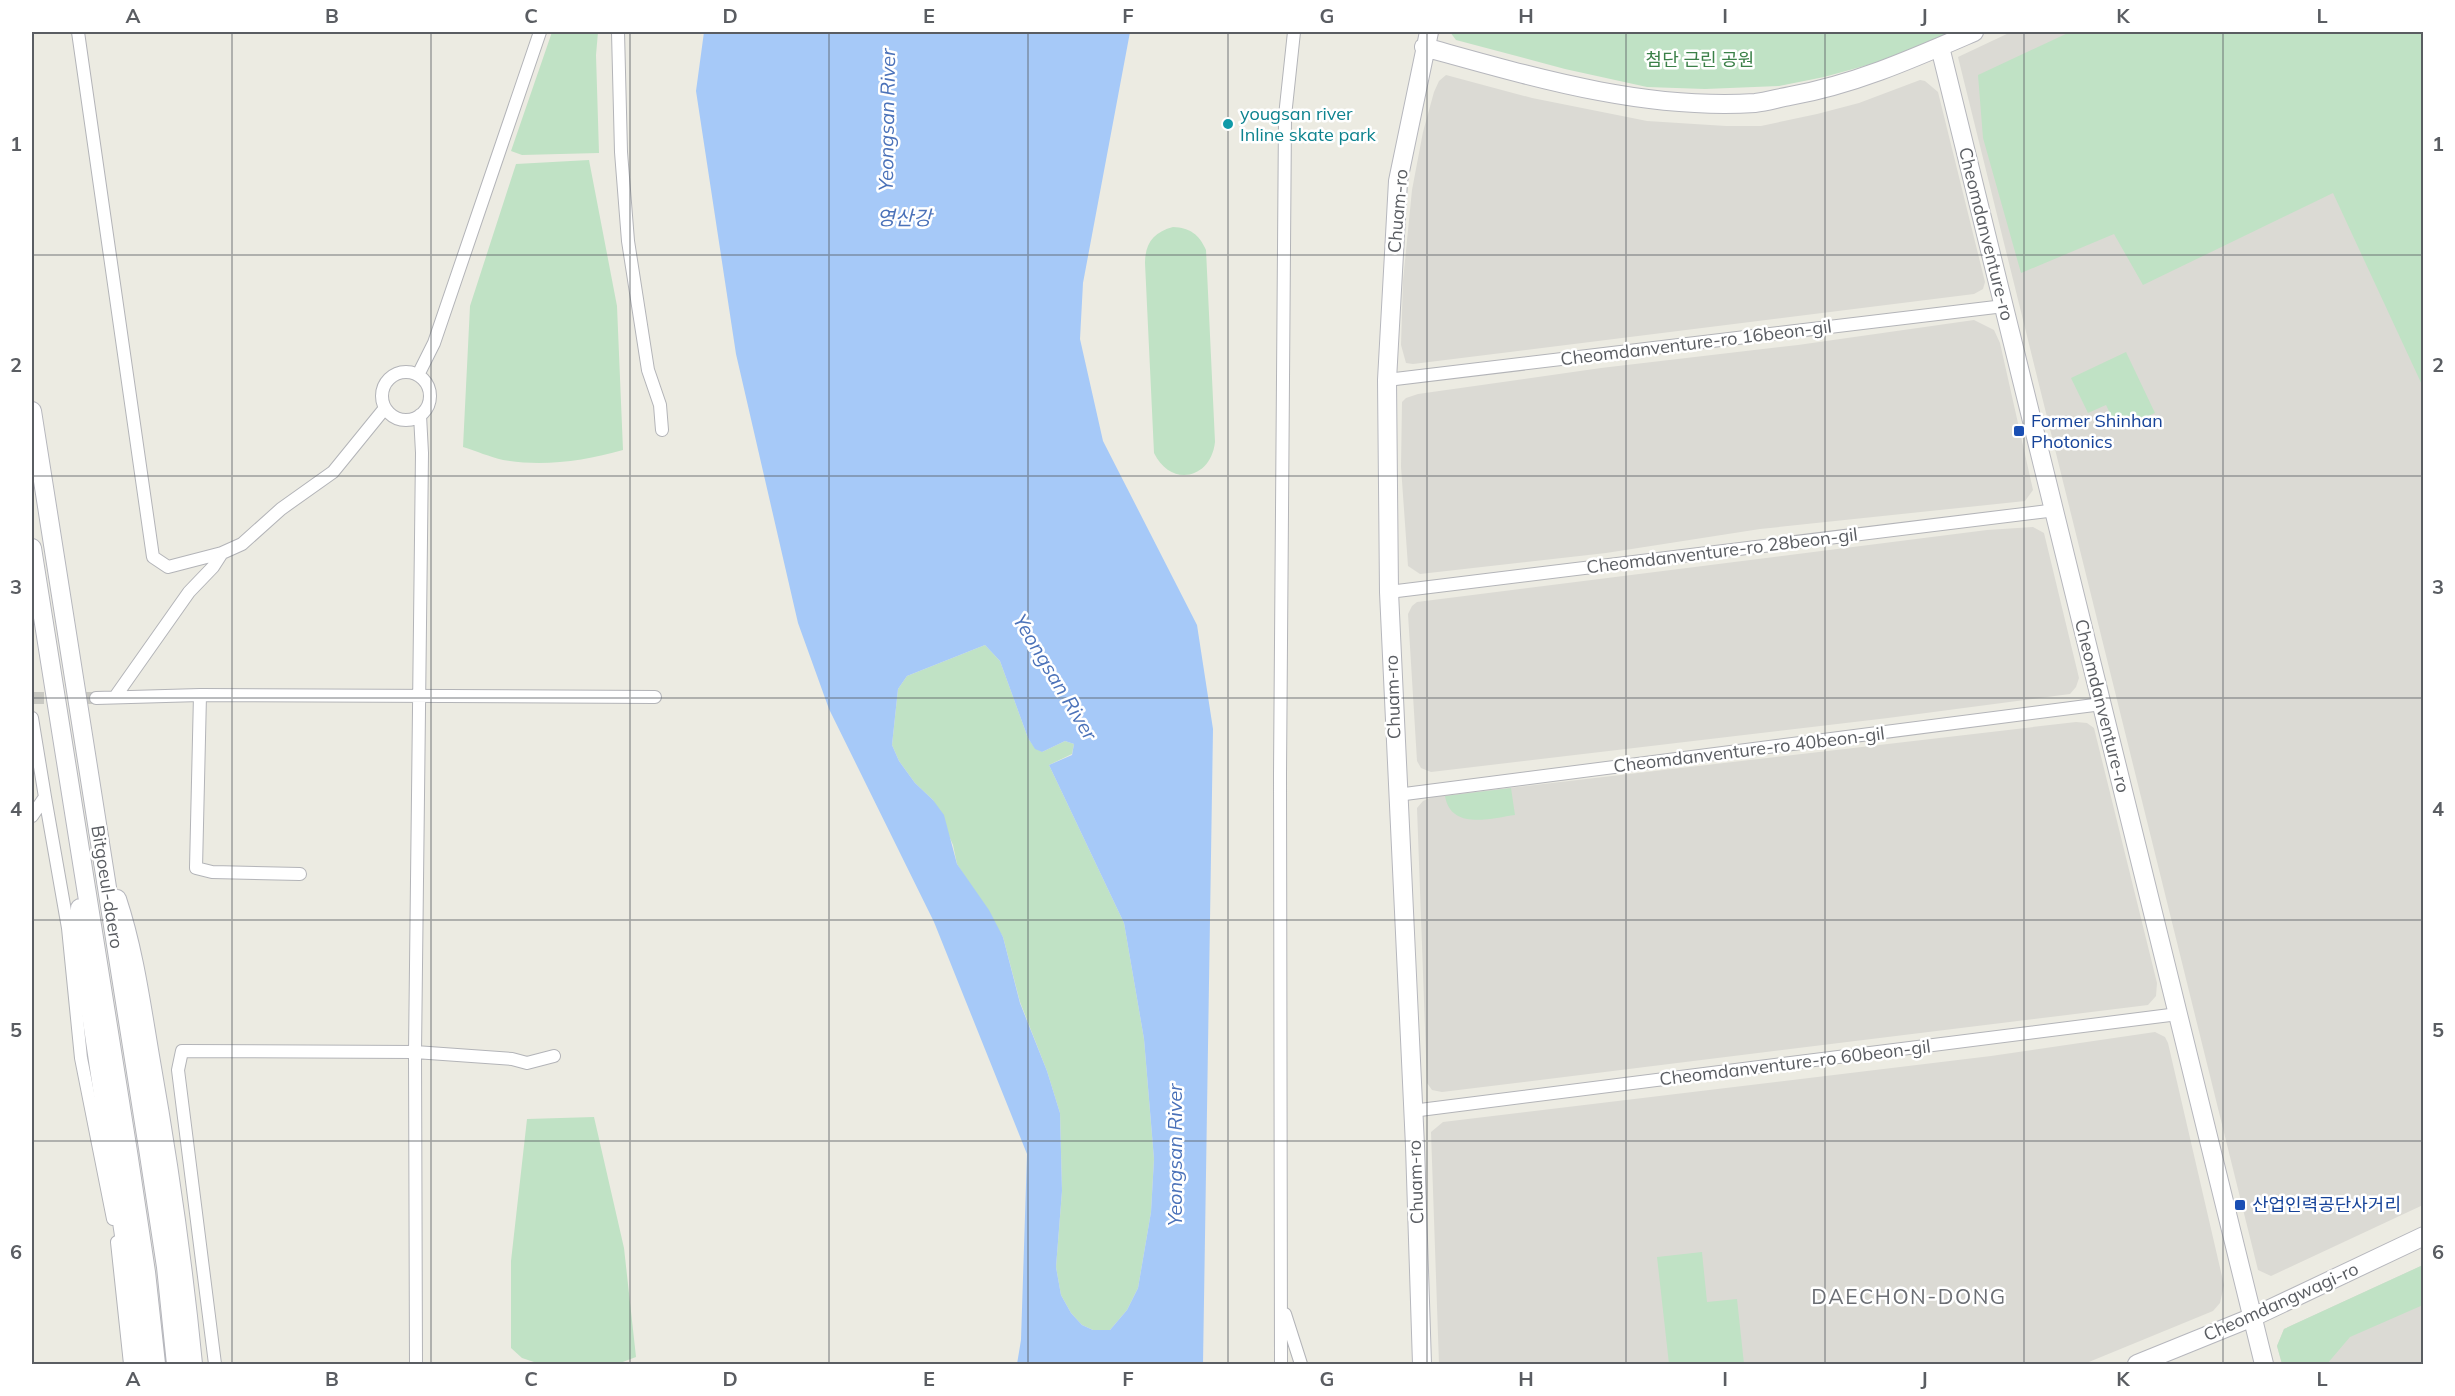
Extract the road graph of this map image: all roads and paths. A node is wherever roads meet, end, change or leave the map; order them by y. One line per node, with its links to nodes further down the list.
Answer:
1 (78, 32): 17 (street)
2 (540, 32): 9 (street)
3 (618, 32): 14 (street)
4 (1294, 32): 37 (street)
5 (1974, 32): 7 (street)
6 (1426, 39): 7 (street); 10 (street, Chuam-ro)
7 (1940, 47): 8 (street, Cheomdanventure-ro)
8 (2004, 306): 10 (street, Cheomdanventure-ro 16beon-gil); 15 (street, Cheomdanventure-ro)
9 (418, 375): 11 (street); 13 (street)
10 (1387, 380): 18 (street, Chuam-ro)
11 (385, 408): 13 (street); 17 (street)
12 (32, 411): 29 (street, Bitgoeul-daero)
13 (420, 415): 20 (street)
14 (662, 430)
15 (2056, 510): 18 (street, Cheomdanventure-ro 28beon-gil); 24 (street, Cheomdanventure-ro)
16 (32, 548): 30 (street, Bitgoeul-daero)
17 (222, 553): 21 (street)
18 (1389, 592): 26 (street, Chuam-ro)
19 (200, 694): 20 (street); 21 (street); 31 (street)
20 (418, 696): 22 (street); 33 (street)
21 (115, 697): 23 (street)
22 (656, 697)
23 (96, 698)
24 (2102, 705): 26 (street, Cheomdanventure-ro 40beon-gil); 32 (street, Cheomdanventure-ro)
25 (32, 718): 27 (street)
26 (1397, 795): 35 (street, Chuam-ro)
27 (45, 797): 28 (street); 39 (street)
28 (32, 816)
29 (100, 848): 42 (street, Bitgoeul-daero); 43 (street)
30 (80, 852): 40 (street); 41 (street, Bitgoeul-daero)
31 (300, 874)
32 (2178, 1014): 35 (street, Cheomdanventure-ro 60beon-gil); 38 (street, Cheomdanventure-ro)
33 (415, 1052): 34 (street); 44 (street); 45 (street)
34 (554, 1056)
35 (1412, 1111): 48 (street, Chuam-ro)
36 (2424, 1236): 38 (street, Cheomdangwagi-ro)
37 (1280, 1285): 46 (street); 47 (street)
38 (2253, 1317): 49 (street, Cheomdangwagi-ro); 50 (street, Cheomdanventure-ro)
39 (130, 1365)
40 (140, 1365)
41 (156, 1365)
42 (176, 1365)
43 (193, 1365)
44 (215, 1365)
45 (416, 1365)
46 (1281, 1365)
47 (1301, 1365)
48 (1422, 1365)
49 (2137, 1365)
50 (2264, 1365)

